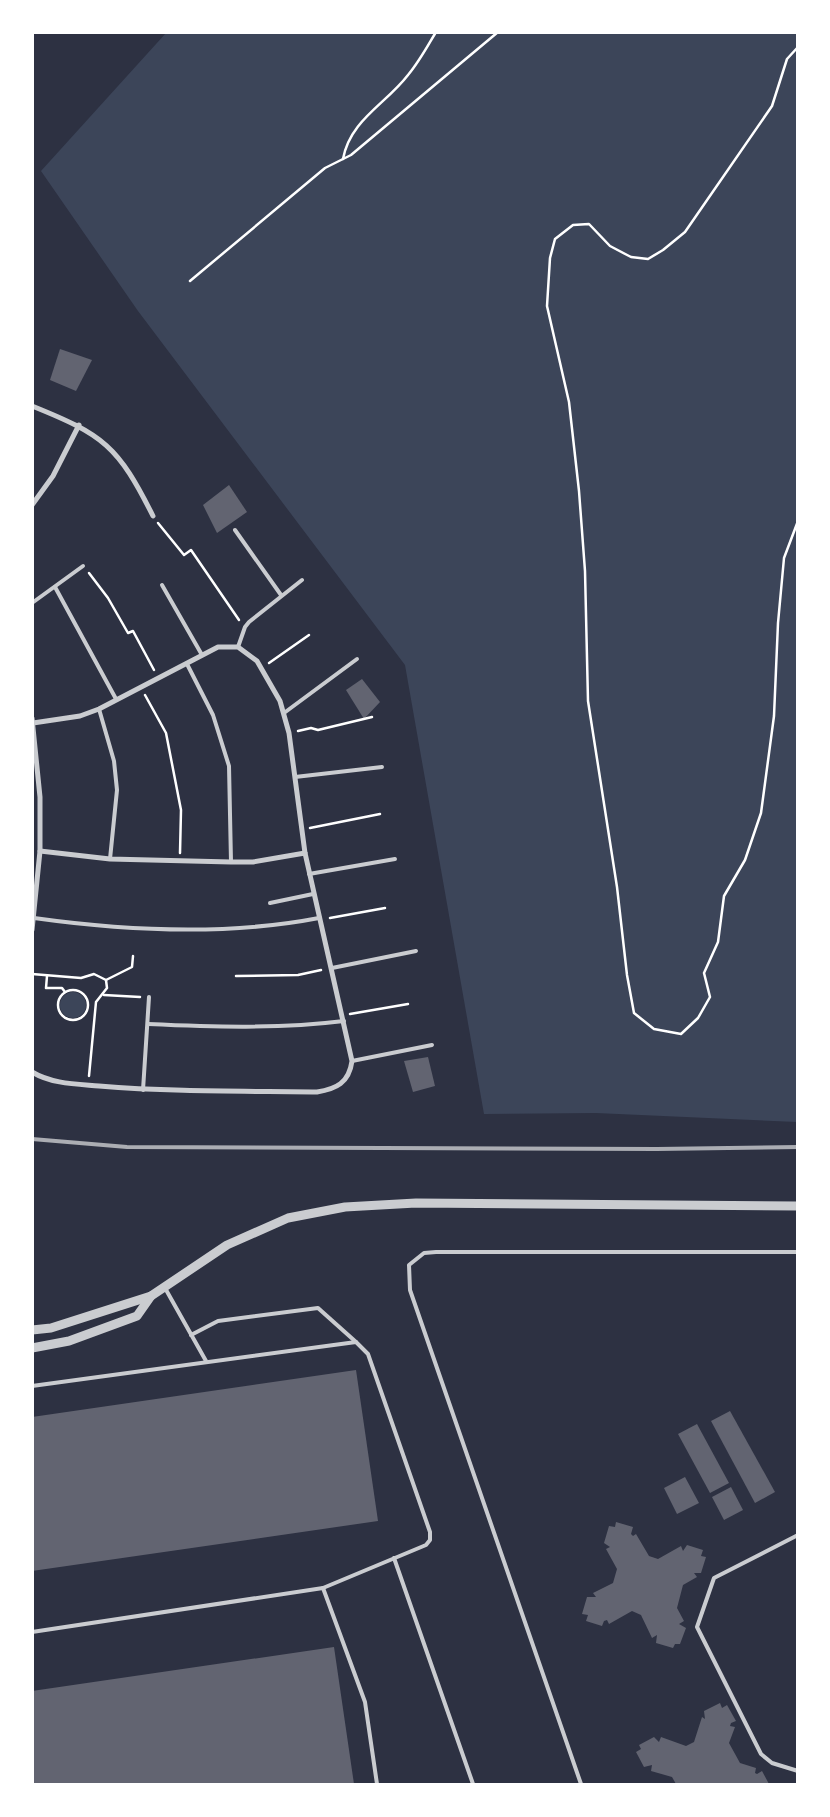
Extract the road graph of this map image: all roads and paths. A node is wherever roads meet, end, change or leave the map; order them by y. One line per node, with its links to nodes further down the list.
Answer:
1 (436, 32): 4 (path)
2 (498, 32): 4 (path)
3 (798, 47): 10 (path)
4 (343, 159): 5 (path)
5 (190, 281)
6 (32, 406): 7 (street)
7 (78, 425): 8 (street); 9 (street)
8 (32, 505)
9 (153, 516): 18 (path)
10 (798, 521)
11 (235, 530): 16 (lane)
12 (83, 566): 15 (lane); 25 (path)
13 (302, 580): 16 (lane)
14 (162, 585): 21 (lane)
15 (55, 587): 17 (lane); 27 (lane)
16 (281, 595): 18 (lane)
17 (32, 603)
18 (244, 627): 20 (lane)
19 (309, 635): 24 (path)
20 (238, 647): 21 (street); 24 (street)
21 (202, 656): 23 (street)
22 (358, 659): 29 (lane)
23 (187, 664): 25 (street); 43 (lane)
24 (261, 668): 29 (street)
25 (158, 678): 26 (street)
26 (141, 687): 27 (street); 42 (path)
27 (116, 699): 28 (street)
28 (99, 709): 31 (street); 40 (lane)
29 (284, 713): 32 (street)
30 (372, 717): 32 (path)
31 (33, 720): 33 (street)
32 (290, 733): 35 (street)
33 (34, 753): 38 (street)
34 (382, 767): 35 (lane)
35 (296, 777): 37 (street)
36 (380, 814): 37 (path)
37 (302, 830): 39 (street)
38 (40, 851): 40 (street); 44 (street)
39 (305, 853): 43 (street); 45 (street)
40 (110, 859): 42 (street)
41 (395, 859): 45 (lane)
42 (180, 861): 43 (street)
43 (231, 862)
44 (35, 872): 49 (street)
45 (309, 874): 46 (street)
46 (313, 894): 47 (lane); 50 (street)
47 (270, 903)
48 (385, 908): 50 (path)
49 (34, 918): 50 (lane); 51 (street)
50 (319, 918): 54 (street)
51 (32, 930)
52 (416, 951): 54 (lane)
53 (133, 956): 58 (path)
54 (332, 968): 57 (path); 65 (street)
55 (32, 974): 56 (path)
56 (46, 976): 58 (path); 59 (path)
57 (236, 976)
58 (106, 980): 60 (path)
59 (64, 992): 63 (path); 63 (path)
60 (103, 995): 61 (path); 64 (path)
61 (150, 998): 66 (lane)
62 (408, 1004): 65 (path)
63 (88, 1008): 64 (path)
64 (96, 1009): 70 (path)
65 (343, 1018): 66 (lane); 68 (street)
66 (148, 1024): 71 (lane)
67 (432, 1045): 68 (lane)
68 (352, 1061): 71 (street)
69 (32, 1072): 70 (street)
70 (88, 1085): 71 (street)
71 (142, 1090)
72 (798, 1206): 74 (street)
73 (798, 1252): 89 (lane)
74 (165, 1288): 75 (street); 77 (lane)
75 (152, 1296): 76 (street); 79 (street)
76 (32, 1330)
77 (192, 1335): 78 (lane); 80 (lane)
78 (356, 1342): 80 (lane); 83 (lane)
79 (32, 1348)
80 (206, 1361): 81 (lane)
81 (32, 1386)
82 (798, 1534): 86 (lane)
83 (394, 1558): 84 (lane); 88 (lane)
84 (323, 1588): 85 (lane); 87 (lane)
85 (32, 1632)
86 (798, 1771)
87 (377, 1784)
88 (472, 1784)
89 (581, 1784)

